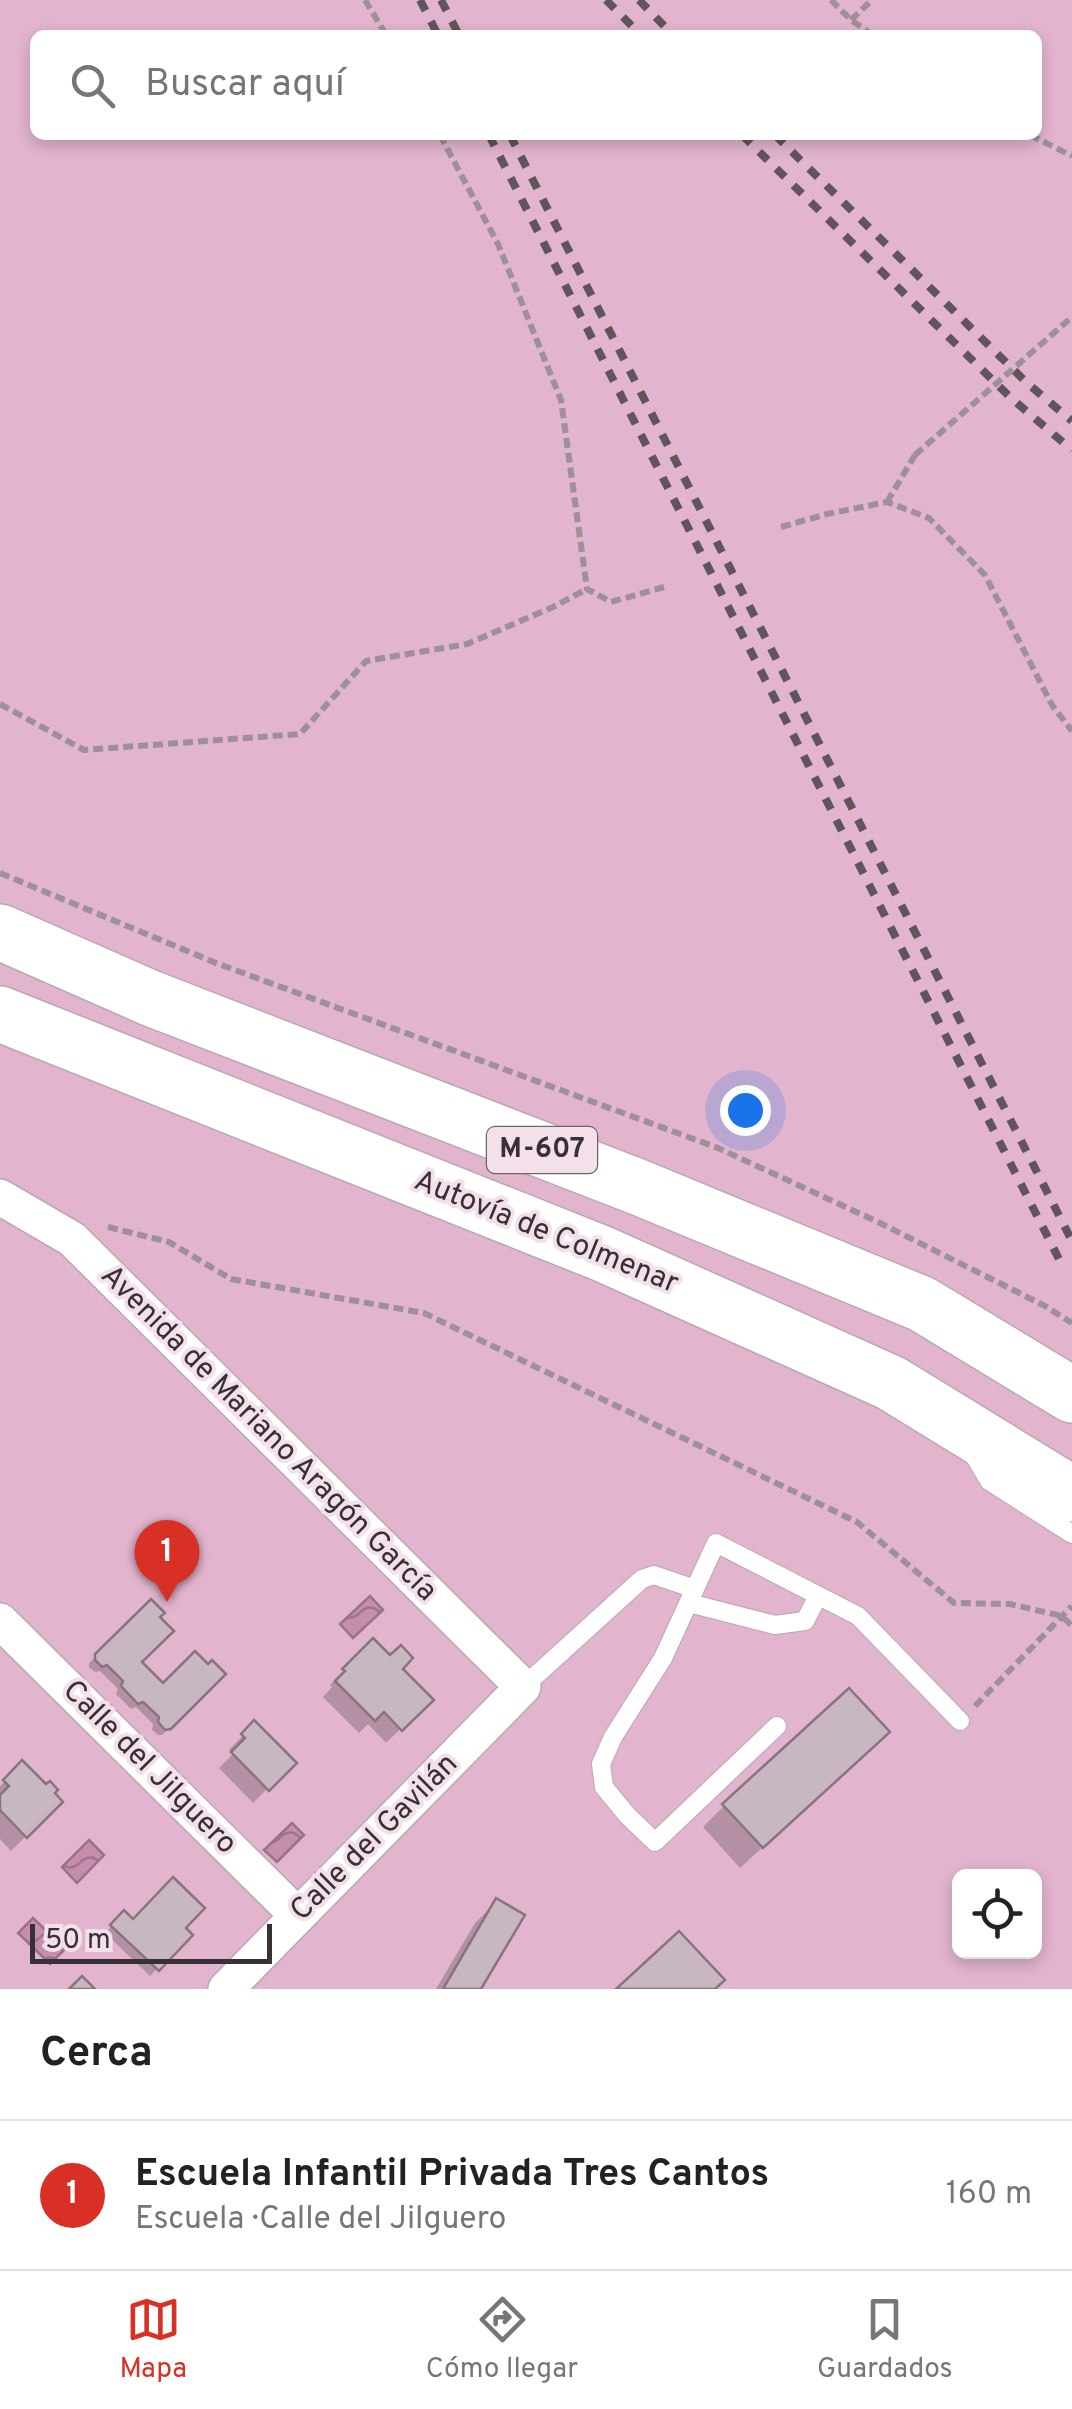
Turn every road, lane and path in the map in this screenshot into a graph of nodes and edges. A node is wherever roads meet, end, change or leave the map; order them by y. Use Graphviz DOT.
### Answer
graph roads {
  1 [pos="365,0"];
  2 [pos="830,0"];
  3 [pos="872,0"];
  4 [pos="851,20"];
  5 [pos="383,30"];
  6 [pos="865,30"];
  7 [pos="443,140"];
  8 [pos="1040,140"];
  9 [pos="1072,156"];
  10 [pos="1072,318"];
  11 [pos="887,502"];
  12 [pos="780,527"];
  13 [pos="664,587"];
  14 [pos="587,589"];
  15 [pos="0,704"];
  16 [pos="1072,732"];
  17 [pos="0,873"];
  18 [pos="0,932"];
  19 [pos="0,1014"];
  20 [pos="0,1198"];
  21 [pos="98,1224"];
  22 [pos="1072,1323"];
  23 [pos="1072,1394"];
  24 [pos="954,1422"];
  25 [pos="1072,1494"];
  26 [pos="1072,1534"];
  27 [pos="692,1596"];
  28 [pos="818,1596"];
  29 [pos="1072,1606"];
  30 [pos="1062,1616"];
  31 [pos="0,1621"];
  32 [pos="1072,1626"];
  33 [pos="523,1687"];
  34 [pos="960,1721"];
  35 [pos="777,1726"];
  36 [pos="298,1916"];
  37 [pos="226,1989"];
  1 -- 5 [label="path"];
  2 -- 4 [label="path"];
  3 -- 4 [label="path"];
  4 -- 6 [label="path"];
  7 -- 14 [label="path"];
  8 -- 9 [label="path"];
  10 -- 11 [label="path, bridge"];
  11 -- 12 [label="path"];
  11 -- 16 [label="path"];
  13 -- 14 [label="path"];
  14 -- 15 [label="path"];
  17 -- 22 [label="path"];
  18 -- 23 [label="highway, M-607"];
  19 -- 24 [label="highway, Autovía de Colmenar / M-607"];
  20 -- 33 [label="street, Avenida de Mariano Aragón García"];
  21 -- 30 [label="path"];
  24 -- 25 [label="highway, Autovía de Colmenar / M-607"];
  24 -- 26 [label="lane"];
  27 -- 28 [label="lane"];
  27 -- 28 [label="lane"];
  27 -- 33 [label="lane"];
  27 -- 35 [label="lane"];
  28 -- 34 [label="lane"];
  29 -- 30 [label="path"];
  30 -- 32 [label="path"];
  30 -- 34 [label="path"];
  31 -- 36 [label="street, Calle del Jilguero"];
  33 -- 36 [label="street, Calle del Gavilán"];
  36 -- 37 [label="street, Calle del Gavilán"];
}
